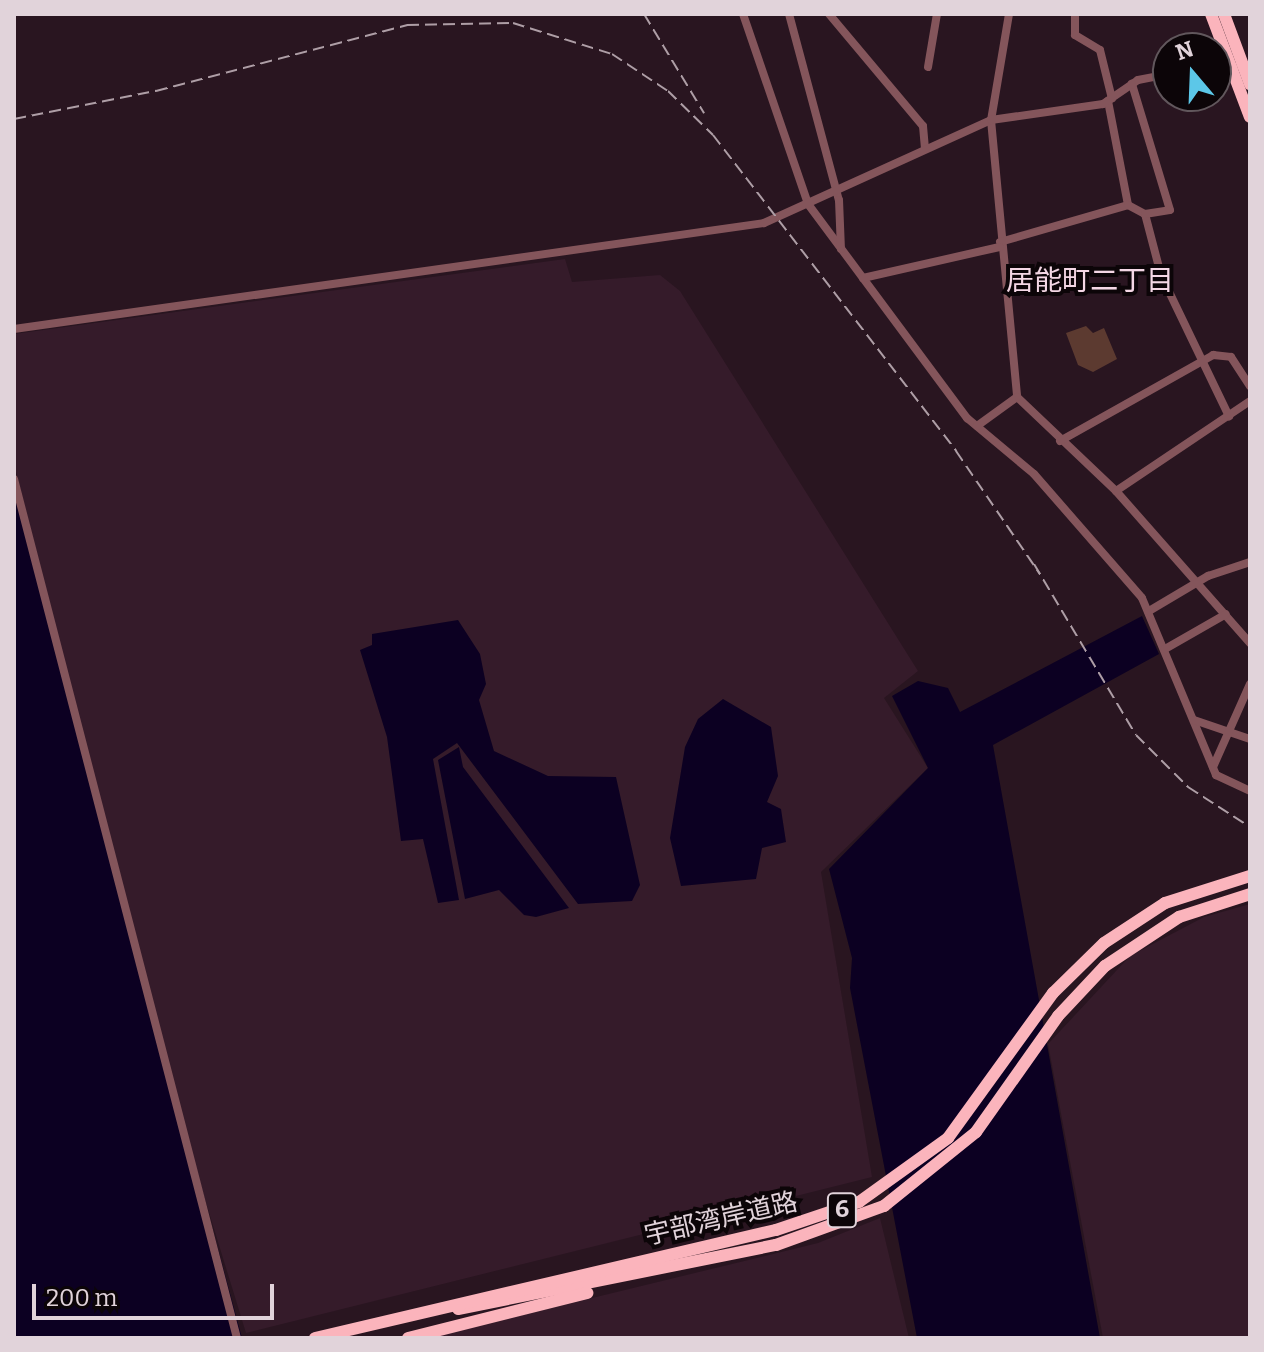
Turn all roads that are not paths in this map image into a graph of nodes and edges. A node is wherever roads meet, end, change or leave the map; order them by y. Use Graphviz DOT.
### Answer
graph roads {
  1 [pos="743,14"];
  2 [pos="789,14"];
  3 [pos="829,14"];
  4 [pos="937,14"];
  5 [pos="1009,14"];
  6 [pos="1075,14"];
  7 [pos="1211,14"];
  8 [pos="1224,14"];
  9 [pos="1242,66"];
  10 [pos="928,67"];
  11 [pos="1152,78"];
  12 [pos="1132,84"];
  13 [pos="1250,84"];
  14 [pos="1110,100"];
  15 [pos="1250,117"];
  16 [pos="991,120"];
  17 [pos="925,149"];
  18 [pos="836,191"];
  19 [pos="808,204"];
  20 [pos="1128,205"];
  21 [pos="1145,214"];
  22 [pos="1000,245"];
  23 [pos="841,249"];
  24 [pos="863,278"];
  25 [pos="14,329"];
  26 [pos="1200,361"];
  27 [pos="1250,386"];
  28 [pos="1017,397"];
  29 [pos="1250,401"];
  30 [pos="1229,416"];
  31 [pos="977,426"];
  32 [pos="1060,441"];
  33 [pos="14,479"];
  34 [pos="1116,491"];
  35 [pos="1250,562"];
  36 [pos="1203,583"];
  37 [pos="1149,611"];
  38 [pos="1226,614"];
  39 [pos="1250,643"];
  40 [pos="1165,649"];
  41 [pos="1250,684"];
  42 [pos="1194,720"];
  43 [pos="1229,730"];
  44 [pos="1250,739"];
  45 [pos="1212,767"];
  46 [pos="1250,791"];
  47 [pos="1250,876"];
  48 [pos="1250,894"];
  49 [pos="735,1240"];
  50 [pos="737,1254"];
  51 [pos="237,1338"];
  52 [pos="305,1338"];
  53 [pos="315,1338"];
  54 [pos="328,1338"];
  55 [pos="408,1338"];
  1 -- 19 [label="street"];
  2 -- 18 [label="street"];
  3 -- 17 [label="street"];
  4 -- 10 [label="street"];
  5 -- 16 [label="street"];
  6 -- 14 [label="street"];
  7 -- 9 [label="highway"];
  8 -- 9 [label="highway"];
  9 -- 13 [label="highway"];
  9 -- 15 [label="highway"];
  11 -- 12 [label="street"];
  12 -- 14 [label="street"];
  12 -- 21 [label="street"];
  14 -- 16 [label="street"];
  14 -- 20 [label="street"];
  16 -- 17 [label="street"];
  16 -- 22 [label="street"];
  17 -- 18 [label="street"];
  18 -- 19 [label="street"];
  18 -- 23 [label="street"];
  19 -- 23 [label="street"];
  19 -- 25 [label="street"];
  20 -- 21 [label="street"];
  20 -- 22 [label="street"];
  21 -- 26 [label="street"];
  22 -- 24 [label="street"];
  22 -- 28 [label="street"];
  23 -- 24 [label="street"];
  24 -- 31 [label="street"];
  26 -- 27 [label="street"];
  26 -- 30 [label="street"];
  26 -- 32 [label="street"];
  28 -- 31 [label="street"];
  28 -- 32 [label="street"];
  29 -- 30 [label="street"];
  30 -- 34 [label="street"];
  31 -- 37 [label="street"];
  32 -- 34 [label="street"];
  33 -- 51 [label="street"];
  34 -- 36 [label="street"];
  35 -- 36 [label="street"];
  36 -- 37 [label="street"];
  36 -- 38 [label="street"];
  37 -- 40 [label="street"];
  38 -- 39 [label="street"];
  38 -- 40 [label="street"];
  40 -- 42 [label="street"];
  41 -- 43 [label="street"];
  42 -- 43 [label="street"];
  42 -- 45 [label="street"];
  43 -- 44 [label="street"];
  43 -- 45 [label="street"];
  45 -- 46 [label="street"];
  47 -- 49 [label="highway, 宇部湾岸道路 / 6"];
  48 -- 50 [label="highway, 宇部湾岸道路 / 6"];
  49 -- 52 [label="highway"];
  49 -- 53 [label="highway, 宇部湾岸道路 / 6"];
  50 -- 54 [label="highway, 宇部湾岸道路 / 6"];
  50 -- 55 [label="highway"];
}
